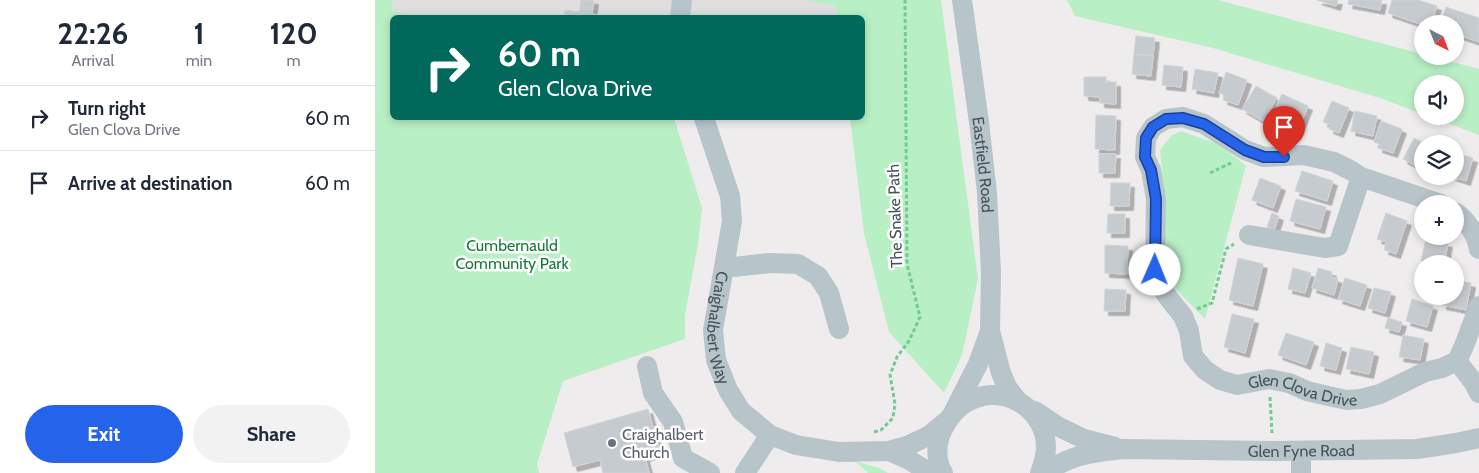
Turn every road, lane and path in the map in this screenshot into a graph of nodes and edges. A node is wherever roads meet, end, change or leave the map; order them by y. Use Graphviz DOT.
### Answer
graph roads {
  1 [pos="682,0"];
  2 [pos="905,0"];
  3 [pos="962,0"];
  4 [pos="680,15"];
  5 [pos="705,120"];
  6 [pos="1361,176"];
  7 [pos="1415,195"];
  8 [pos="1464,221"];
  9 [pos="1249,235"];
  10 [pos="1479,249"];
  11 [pos="724,268"];
  12 [pos="1479,306"];
  13 [pos="1183,316"];
  14 [pos="839,329"];
  15 [pos="990,331"];
  16 [pos="1457,361"];
  17 [pos="647,366"];
  18 [pos="1269,379"];
  19 [pos="1479,393"];
  20 [pos="1022,403"];
  21 [pos="950,417"];
  22 [pos="865,434"];
  23 [pos="770,435"];
  24 [pos="1479,438"];
  25 [pos="1124,450"];
  26 [pos="889,451"];
  27 [pos="1273,451"];
  28 [pos="1301,451"];
  29 [pos="709,473"];
  30 [pos="745,473"];
  31 [pos="931,473"];
  32 [pos="943,473"];
  33 [pos="1040,473"];
  34 [pos="1043,473"];
  35 [pos="1301,473"];
  1 -- 4 [label="street"];
  2 -- 22 [label="path, The Snake Path"];
  3 -- 15 [label="street, Eastfield Road"];
  5 -- 11 [label="street, Craighalbert Way"];
  6 -- 7 [label="street, Glen Clova Drive"];
  6 -- 9 [label="street"];
  6 -- 13 [label="street, Glen Clova Drive"];
  8 -- 10 [label="street"];
  9 -- 13 [label="path"];
  11 -- 14 [label="street"];
  11 -- 23 [label="street, Craighalbert Way"];
  12 -- 16 [label="street"];
  13 -- 18 [label="street, Glen Clova Drive"];
  15 -- 20 [label="street, Eastfield Road"];
  15 -- 21 [label="street, Eastfield Road"];
  16 -- 18 [label="street, Glen Clova Drive"];
  16 -- 19 [label="street"];
  17 -- 29 [label="street"];
  18 -- 27 [label="path"];
  20 -- 21 [label="street, Craighalbert Way"];
  20 -- 25 [label="street, Glen Fyne Road"];
  20 -- 33 [label="street, Eastfield Road"];
  21 -- 26 [label="street, Craighalbert Way"];
  21 -- 32 [label="street, Eastfield Road"];
  23 -- 26 [label="street, Craighalbert Way"];
  23 -- 30 [label="street"];
  24 -- 28 [label="street, Glen Fyne Road"];
  25 -- 27 [label="street, Glen Fyne Road"];
  25 -- 34 [label="street, Glen Fyne Road"];
  26 -- 31 [label="street, Craighalbert Way"];
  27 -- 28 [label="street, Glen Fyne Road"];
  28 -- 35 [label="street"];
}
